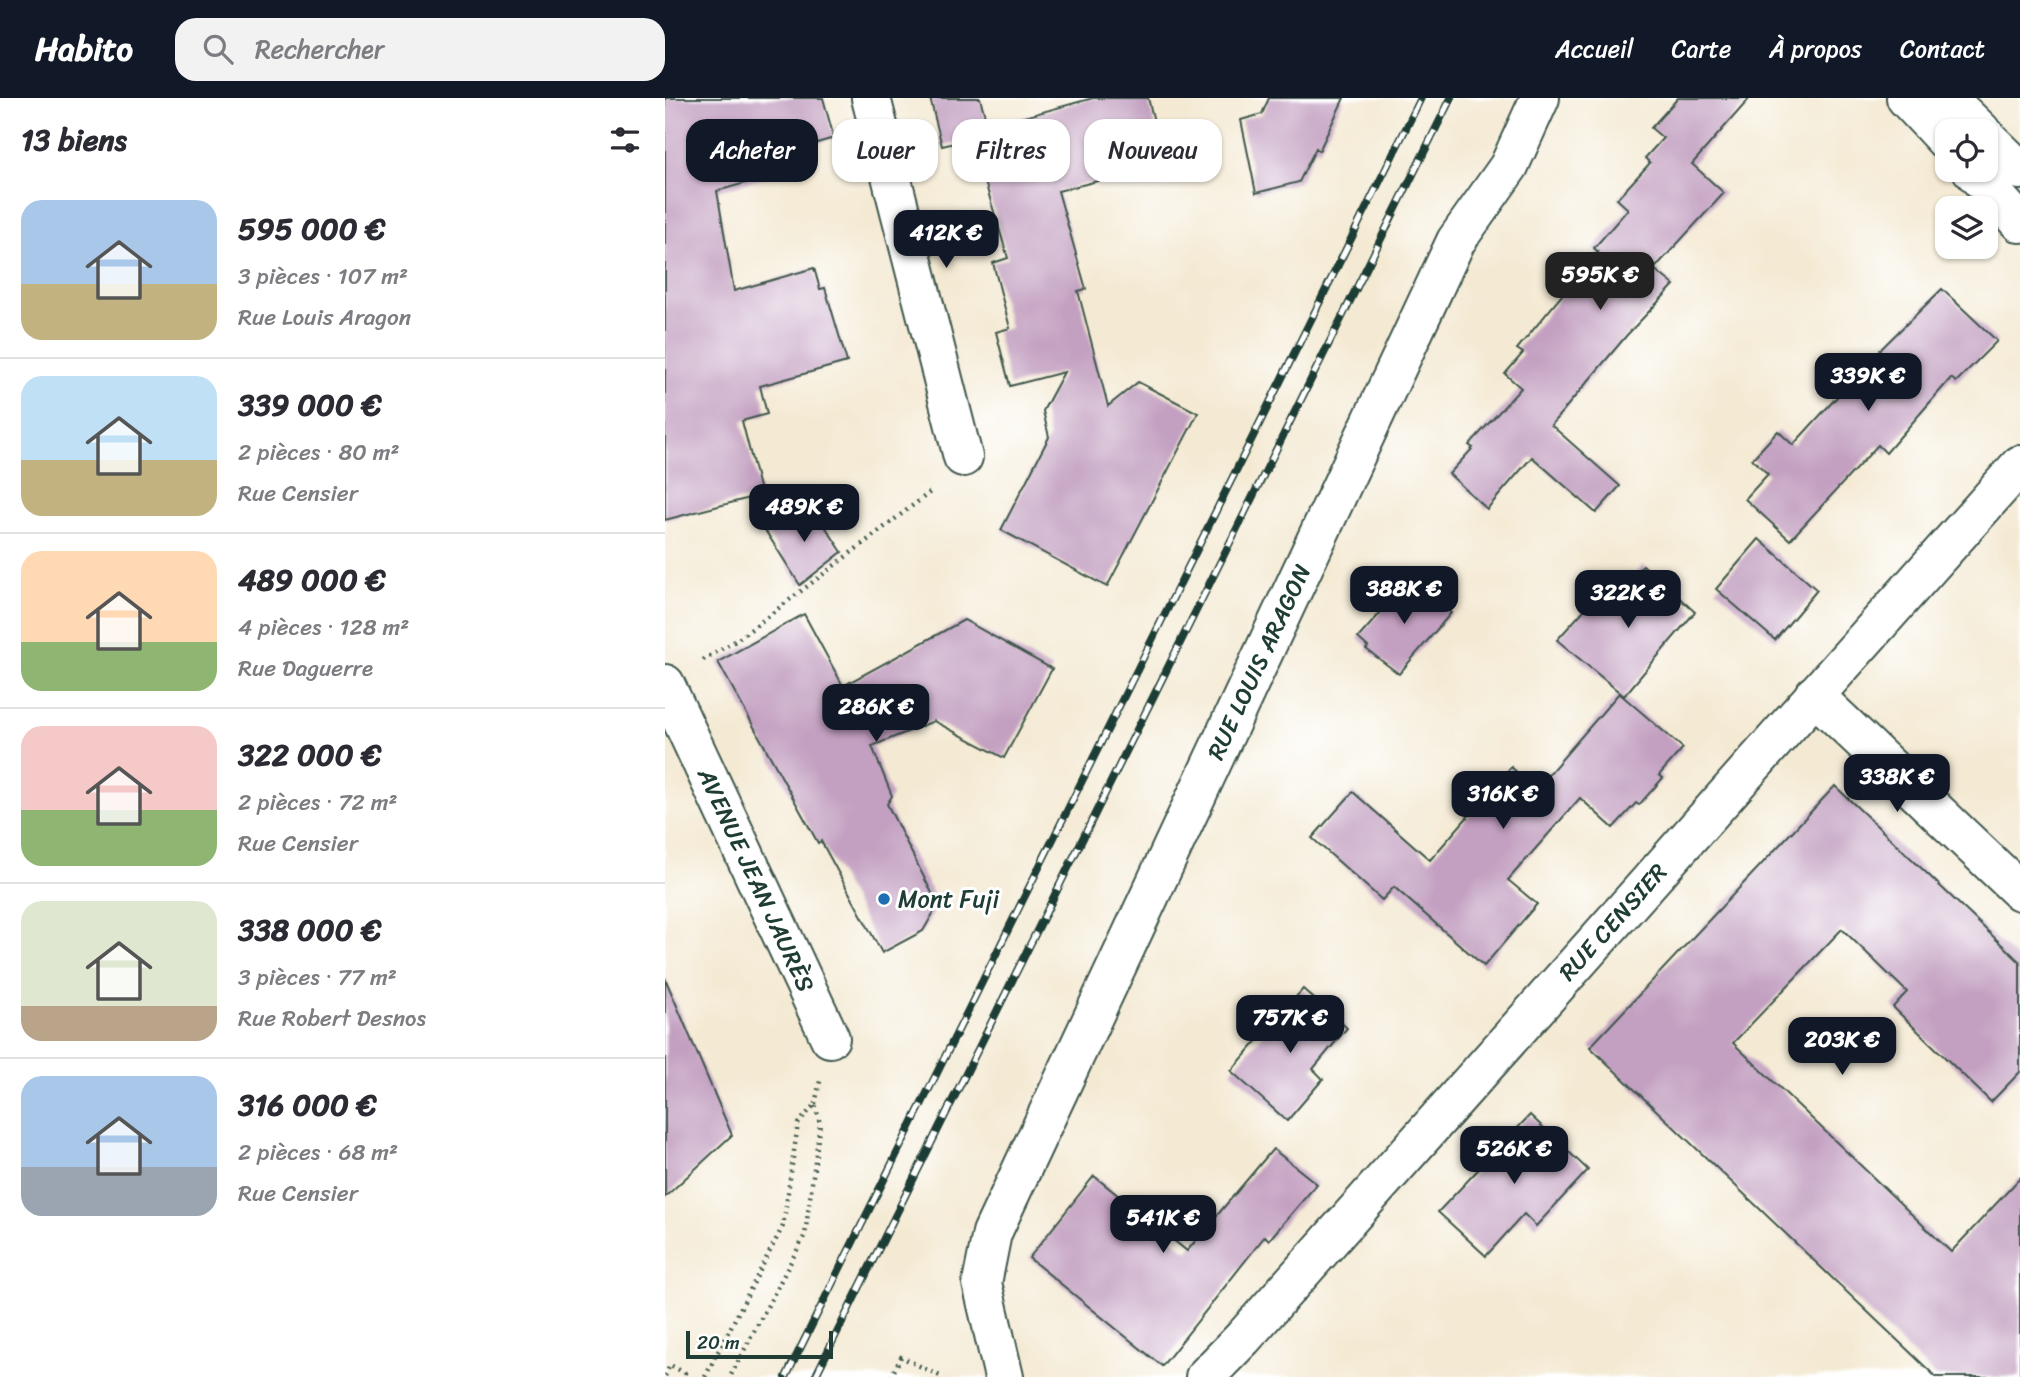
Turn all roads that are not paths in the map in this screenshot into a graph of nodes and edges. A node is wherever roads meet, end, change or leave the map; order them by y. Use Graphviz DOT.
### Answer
graph roads {
  1 [pos="871,98"];
  2 [pos="1540,98"];
  3 [pos="1906,98"];
  4 [pos="1947,98"];
  5 [pos="1969,119"];
  6 [pos="1935,129"];
  7 [pos="1998,149"];
  8 [pos="2020,170"];
  9 [pos="1983,182"];
  10 [pos="2020,223"];
  11 [pos="963,457"];
  12 [pos="2020,465"];
  13 [pos="665,684"];
  14 [pos="1814,695"];
  15 [pos="2020,891"];
  16 [pos="830,1038"];
  17 [pos="1004,1377"];
  18 [pos="1205,1377"];
  1 -- 11 [label="street"];
  2 -- 17 [label="street, RUE LOUIS ARAGON"];
  3 -- 6 [label="street"];
  4 -- 5 [label="street"];
  7 -- 8 [label="street"];
  9 -- 10 [label="street"];
  12 -- 14 [label="street, RUE CENSIER"];
  13 -- 16 [label="street, AVENUE JEAN JAURÈS"];
  14 -- 15 [label="street"];
  14 -- 18 [label="street, RUE CENSIER"];
}
